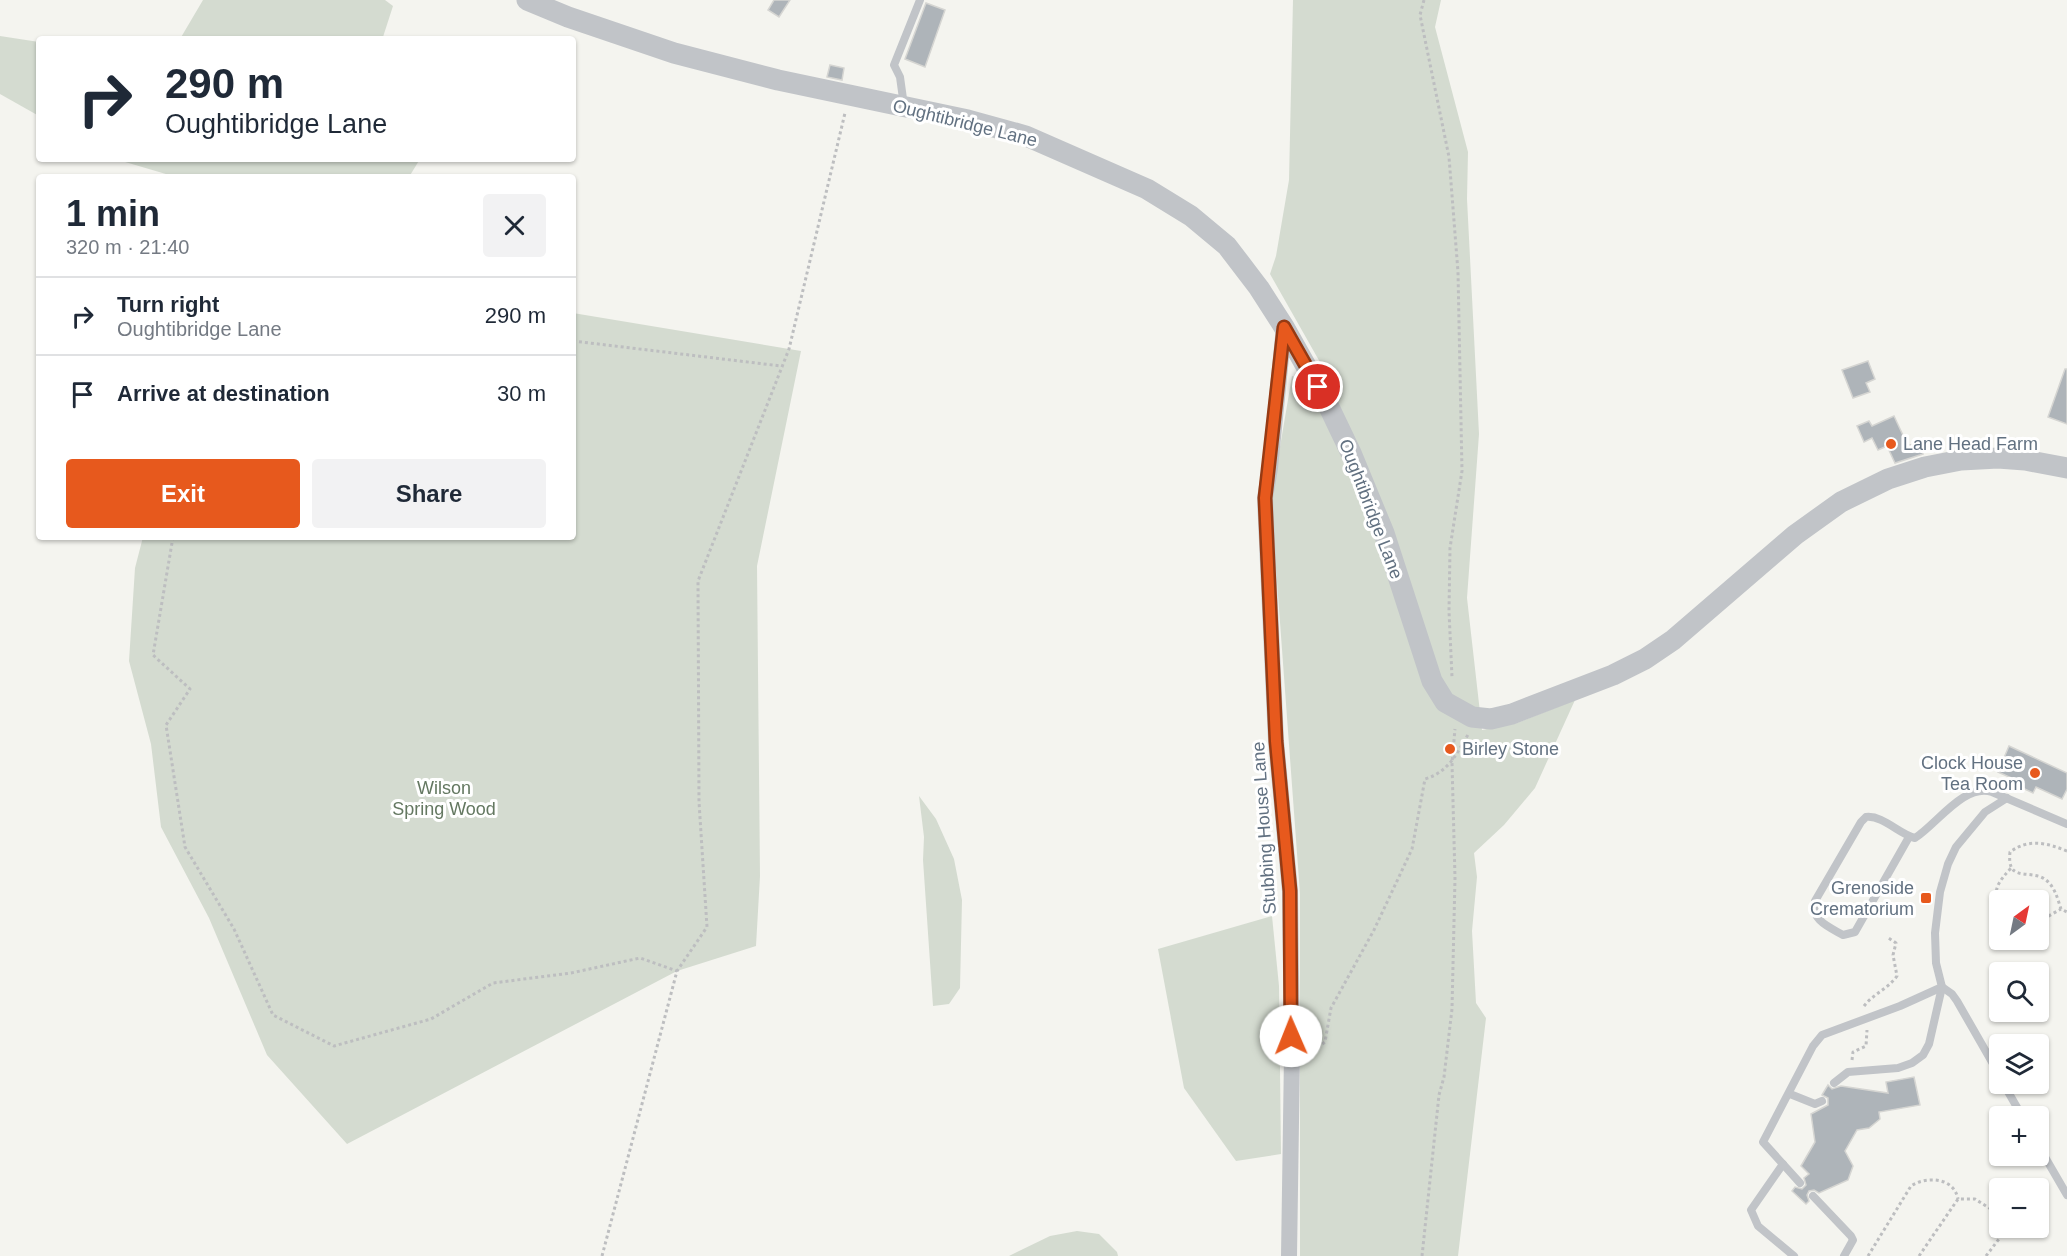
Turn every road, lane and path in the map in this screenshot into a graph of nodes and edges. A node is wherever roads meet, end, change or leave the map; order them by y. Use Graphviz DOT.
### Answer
graph roads {
  1 [pos="527,0"];
  2 [pos="920,0"];
  3 [pos="1424,0"];
  4 [pos="850,95"];
  5 [pos="904,106"];
  6 [pos="1284,327"];
  7 [pos="576,341"];
  8 [pos="782,366"];
  9 [pos="2067,468"];
  10 [pos="172,540"];
  11 [pos="1458,709"];
  12 [pos="1452,763"];
  13 [pos="2007,798"];
  14 [pos="2067,824"];
  15 [pos="1909,837"];
  16 [pos="2067,851"];
  17 [pos="2012,867"];
  18 [pos="1996,890"];
  19 [pos="2061,909"];
  20 [pos="2067,912"];
  21 [pos="2049,916"];
  22 [pos="677,971"];
  23 [pos="1942,987"];
  24 [pos="1292,1055"];
  25 [pos="1989,1057"];
  26 [pos="1834,1083"];
  27 [pos="1790,1094"];
  28 [pos="1822,1101"];
  29 [pos="1783,1164"];
  30 [pos="2049,1164"];
  31 [pos="1800,1183"];
  32 [pos="2067,1195"];
  33 [pos="1813,1196"];
  34 [pos="1958,1199"];
  35 [pos="1989,1208"];
  36 [pos="2000,1238"];
  37 [pos="602,1256"];
  38 [pos="1289,1256"];
  39 [pos="1422,1256"];
  40 [pos="1794,1256"];
  41 [pos="1844,1256"];
  42 [pos="1868,1256"];
  43 [pos="1919,1256"];
  44 [pos="1986,1256"];
  1 -- 4 [label="street, Oughtibridge Lane"];
  2 -- 5 [label="lane"];
  3 -- 11 [label="path"];
  4 -- 5 [label="street, Oughtibridge Lane"];
  4 -- 8 [label="path"];
  5 -- 6 [label="street, Oughtibridge Lane"];
  6 -- 11 [label="street, Oughtibridge Lane"];
  6 -- 24 [label="street, Stubbing House Lane"];
  7 -- 8 [label="path"];
  8 -- 22 [label="path"];
  9 -- 11 [label="street"];
  10 -- 22 [label="path"];
  11 -- 12 [label="path"];
  11 -- 12 [label="path"];
  12 -- 24 [label="path"];
  12 -- 39 [label="path"];
  13 -- 14 [label="lane"];
  13 -- 15 [label="lane"];
  13 -- 23 [label="lane"];
  15 -- 15 [label="lane"];
  16 -- 17 [label="path"];
  17 -- 18 [label="path"];
  17 -- 19 [label="path"];
  19 -- 20 [label="path"];
  19 -- 21 [label="path"];
  22 -- 37 [label="path"];
  23 -- 25 [label="lane"];
  23 -- 26 [label="lane"];
  23 -- 27 [label="lane"];
  24 -- 38 [label="street, Stubbing House Lane"];
  27 -- 28 [label="lane"];
  27 -- 29 [label="lane"];
  29 -- 31 [label="lane"];
  29 -- 40 [label="lane"];
  30 -- 32 [label="lane"];
  33 -- 41 [label="lane"];
  34 -- 35 [label="path"];
  34 -- 42 [label="path"];
  34 -- 43 [label="path"];
  36 -- 44 [label="path"];
}
